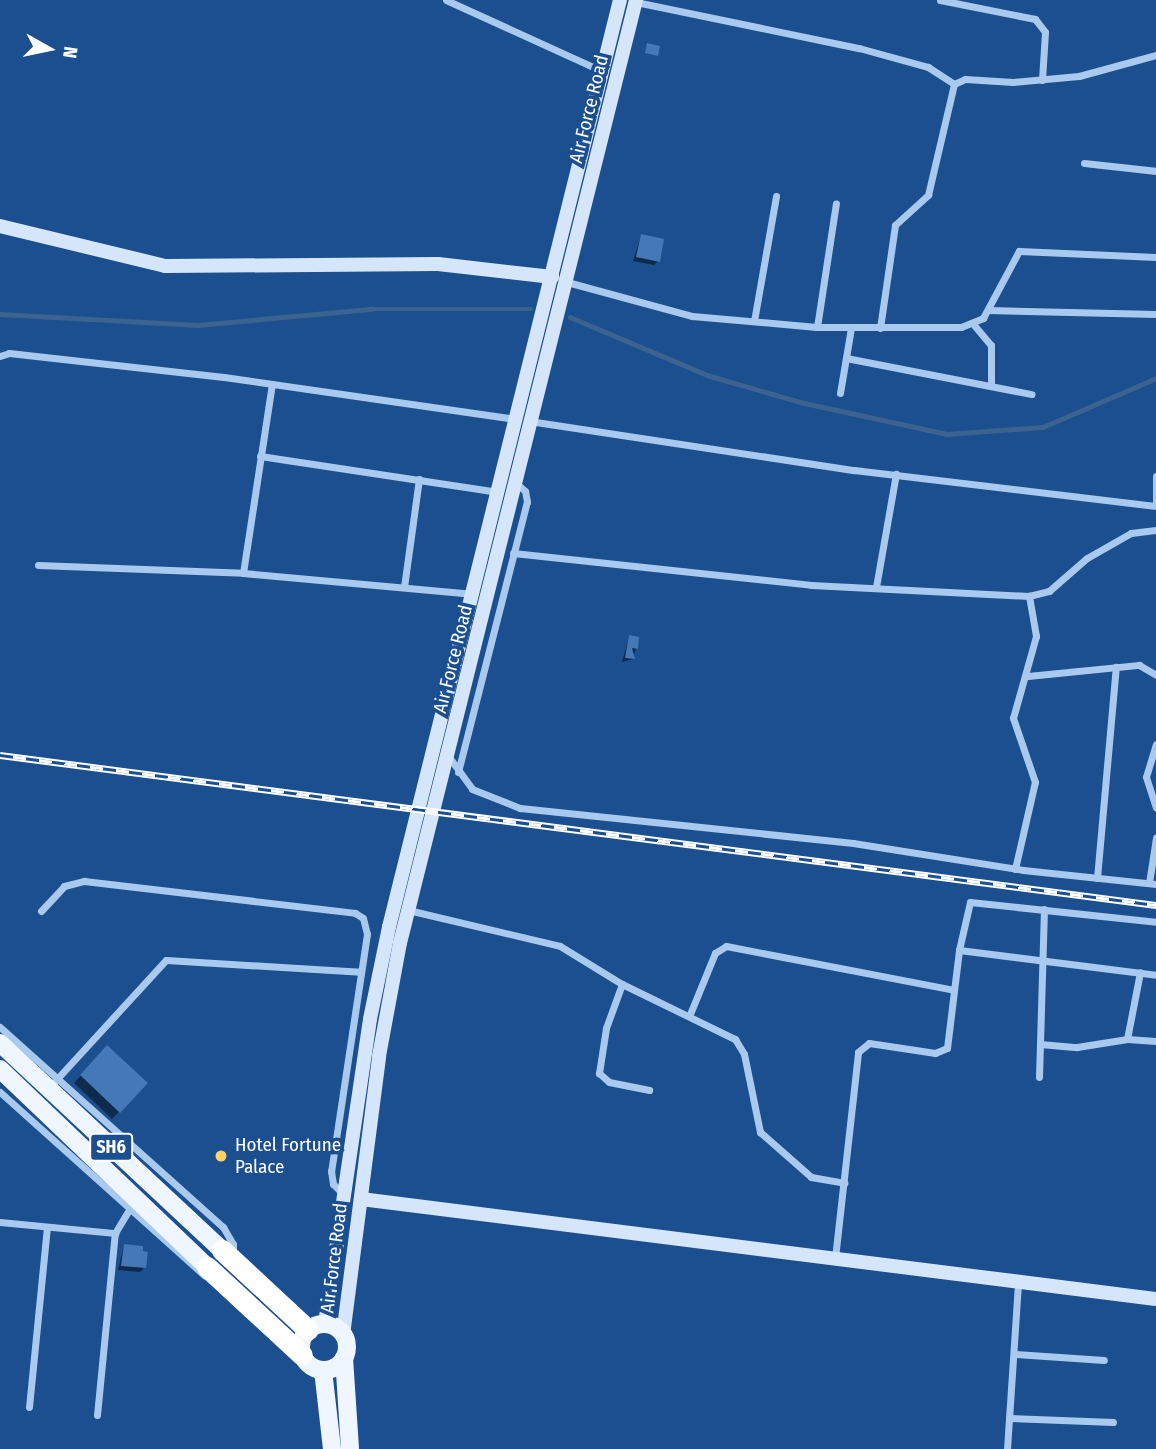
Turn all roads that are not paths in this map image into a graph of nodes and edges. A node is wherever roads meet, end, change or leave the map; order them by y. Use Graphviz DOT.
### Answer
graph roads {
  1 [pos="446,0"];
  2 [pos="620,0"];
  3 [pos="940,0"];
  4 [pos="636,1"];
  5 [pos="1156,55"];
  6 [pos="602,71"];
  7 [pos="1042,79"];
  8 [pos="954,84"];
  9 [pos="1084,163"];
  10 [pos="1156,171"];
  11 [pos="776,197"];
  12 [pos="836,203"];
  13 [pos="0,226"];
  14 [pos="1156,257"];
  15 [pos="552,276"];
  16 [pos="566,282"];
  17 [pos="988,310"];
  18 [pos="1156,314"];
  19 [pos="754,321"];
  20 [pos="974,325"];
  21 [pos="817,327"];
  22 [pos="851,328"];
  23 [pos="880,328"];
  24 [pos="1,353"];
  25 [pos="846,358"];
  26 [pos="272,384"];
  27 [pos="991,385"];
  28 [pos="840,393"];
  29 [pos="1032,394"];
  30 [pos="524,420"];
  31 [pos="260,456"];
  32 [pos="896,474"];
  33 [pos="1156,476"];
  34 [pos="419,479"];
  35 [pos="513,488"];
  36 [pos="496,492"];
  37 [pos="1156,505"];
  38 [pos="1156,530"];
  39 [pos="513,553"];
  40 [pos="38,565"];
  41 [pos="243,573"];
  42 [pos="404,587"];
  43 [pos="876,587"];
  44 [pos="469,593"];
  45 [pos="489,595"];
  46 [pos="1029,596"];
  47 [pos="1116,667"];
  48 [pos="1156,675"];
  49 [pos="1028,676"];
  50 [pos="1156,744"];
  51 [pos="449,756"];
  52 [pos="458,772"];
  53 [pos="1156,807"];
  54 [pos="1156,838"];
  55 [pos="1015,869"];
  56 [pos="1097,878"];
  57 [pos="1152,883"];
  58 [pos="1044,909"];
  59 [pos="408,910"];
  60 [pos="41,911"];
  61 [pos="1156,922"];
  62 [pos="959,950"];
  63 [pos="1042,960"];
  64 [pos="360,972"];
  65 [pos="1140,972"];
  66 [pos="1156,975"];
  67 [pos="622,984"];
  68 [pos="954,990"];
  69 [pos="690,1014"];
  70 [pos="0,1027"];
  71 [pos="1127,1039"];
  72 [pos="1156,1041"];
  73 [pos="0,1043"];
  74 [pos="1040,1044"];
  75 [pos="0,1069"];
  76 [pos="1039,1077"];
  77 [pos="55,1081"];
  78 [pos="649,1090"];
  79 [pos="0,1092"];
  80 [pos="844,1183"];
  81 [pos="346,1195"];
  82 [pos="361,1199"];
  83 [pos="129,1210"];
  84 [pos="0,1222"];
  85 [pos="47,1227"];
  86 [pos="115,1233"];
  87 [pos="227,1255"];
  88 [pos="835,1259"];
  89 [pos="214,1272"];
  90 [pos="1018,1282"];
  91 [pos="1156,1299"];
  92 [pos="316,1327"];
  93 [pos="343,1335"];
  94 [pos="1014,1354"];
  95 [pos="302,1355"];
  96 [pos="344,1358"];
  97 [pos="1104,1360"];
  98 [pos="323,1370"];
  99 [pos="29,1407"];
  100 [pos="97,1415"];
  101 [pos="1009,1418"];
  102 [pos="1113,1423"];
  103 [pos="332,1449"];
  104 [pos="350,1449"];
  105 [pos="1007,1449"];
  1 -- 6 [label="street"];
  2 -- 6 [label="street, Air Force Road"];
  3 -- 7 [label="street"];
  4 -- 8 [label="street"];
  4 -- 16 [label="street, Air Force Road"];
  5 -- 7 [label="street"];
  6 -- 15 [label="street, Air Force Road"];
  7 -- 8 [label="street"];
  8 -- 23 [label="street"];
  9 -- 10 [label="street"];
  11 -- 19 [label="street"];
  12 -- 21 [label="street"];
  13 -- 15 [label="street"];
  14 -- 17 [label="street"];
  15 -- 30 [label="street, Air Force Road"];
  16 -- 19 [label="street"];
  16 -- 30 [label="street, Air Force Road"];
  17 -- 18 [label="street"];
  17 -- 20 [label="street"];
  19 -- 21 [label="street"];
  20 -- 23 [label="street"];
  20 -- 27 [label="street"];
  21 -- 22 [label="street"];
  22 -- 23 [label="street"];
  22 -- 25 [label="street"];
  24 -- 26 [label="street"];
  25 -- 27 [label="street"];
  25 -- 28 [label="street"];
  26 -- 30 [label="street"];
  26 -- 31 [label="street"];
  27 -- 29 [label="street"];
  30 -- 32 [label="street"];
  30 -- 35 [label="street, Air Force Road"];
  30 -- 36 [label="street, Air Force Road"];
  31 -- 34 [label="street"];
  31 -- 41 [label="street"];
  32 -- 37 [label="street"];
  32 -- 43 [label="street"];
  33 -- 37 [label="street"];
  34 -- 36 [label="street"];
  34 -- 42 [label="street"];
  35 -- 36 [label="street"];
  35 -- 39 [label="street"];
  35 -- 45 [label="street, Air Force Road"];
  36 -- 44 [label="street, Air Force Road"];
  38 -- 46 [label="street"];
  39 -- 43 [label="street"];
  39 -- 52 [label="street"];
  40 -- 41 [label="street"];
  41 -- 42 [label="street"];
  42 -- 44 [label="street"];
  43 -- 46 [label="street"];
  44 -- 45 [label="street"];
  44 -- 81 [label="street, Air Force Road"];
  45 -- 51 [label="street, Air Force Road"];
  46 -- 49 [label="street"];
  47 -- 48 [label="street"];
  47 -- 49 [label="street"];
  47 -- 56 [label="street"];
  49 -- 55 [label="street"];
  50 -- 53 [label="street"];
  51 -- 52 [label="street"];
  51 -- 59 [label="street, Air Force Road"];
  52 -- 55 [label="street"];
  54 -- 57 [label="street"];
  55 -- 56 [label="street"];
  56 -- 57 [label="street"];
  58 -- 61 [label="street"];
  58 -- 62 [label="street"];
  58 -- 63 [label="street"];
  59 -- 67 [label="street"];
  59 -- 82 [label="street, Air Force Road"];
  60 -- 64 [label="street"];
  62 -- 63 [label="street"];
  62 -- 68 [label="street"];
  63 -- 65 [label="street"];
  63 -- 74 [label="street"];
  64 -- 77 [label="street"];
  64 -- 81 [label="street"];
  65 -- 66 [label="street"];
  65 -- 71 [label="street"];
  67 -- 69 [label="street"];
  67 -- 78 [label="street"];
  68 -- 69 [label="street"];
  68 -- 80 [label="street"];
  69 -- 80 [label="street"];
  70 -- 77 [label="street"];
  71 -- 72 [label="street"];
  71 -- 74 [label="street"];
  73 -- 87 [label="main road, SH6"];
  74 -- 76 [label="street"];
  75 -- 89 [label="main road, SH6"];
  77 -- 87 [label="street"];
  79 -- 83 [label="street"];
  80 -- 88 [label="street"];
  81 -- 82 [label="street"];
  81 -- 92 [label="street, Air Force Road"];
  82 -- 88 [label="street"];
  82 -- 93 [label="street, Air Force Road"];
  83 -- 86 [label="street"];
  83 -- 89 [label="street"];
  84 -- 85 [label="street"];
  85 -- 86 [label="street"];
  85 -- 99 [label="street"];
  86 -- 100 [label="street"];
  87 -- 92 [label="highway, SH6"];
  88 -- 90 [label="street"];
  89 -- 95 [label="highway, SH6"];
  90 -- 91 [label="street"];
  90 -- 94 [label="street"];
  92 -- 93 [label="main road, SH6"];
  92 -- 95 [label="main road"];
  93 -- 96 [label="main road"];
  94 -- 97 [label="street"];
  94 -- 101 [label="street"];
  95 -- 98 [label="main road, SH6"];
  96 -- 98 [label="main road"];
  96 -- 104 [label="main road"];
  98 -- 103 [label="main road"];
  101 -- 102 [label="street"];
  101 -- 105 [label="street"];
}
